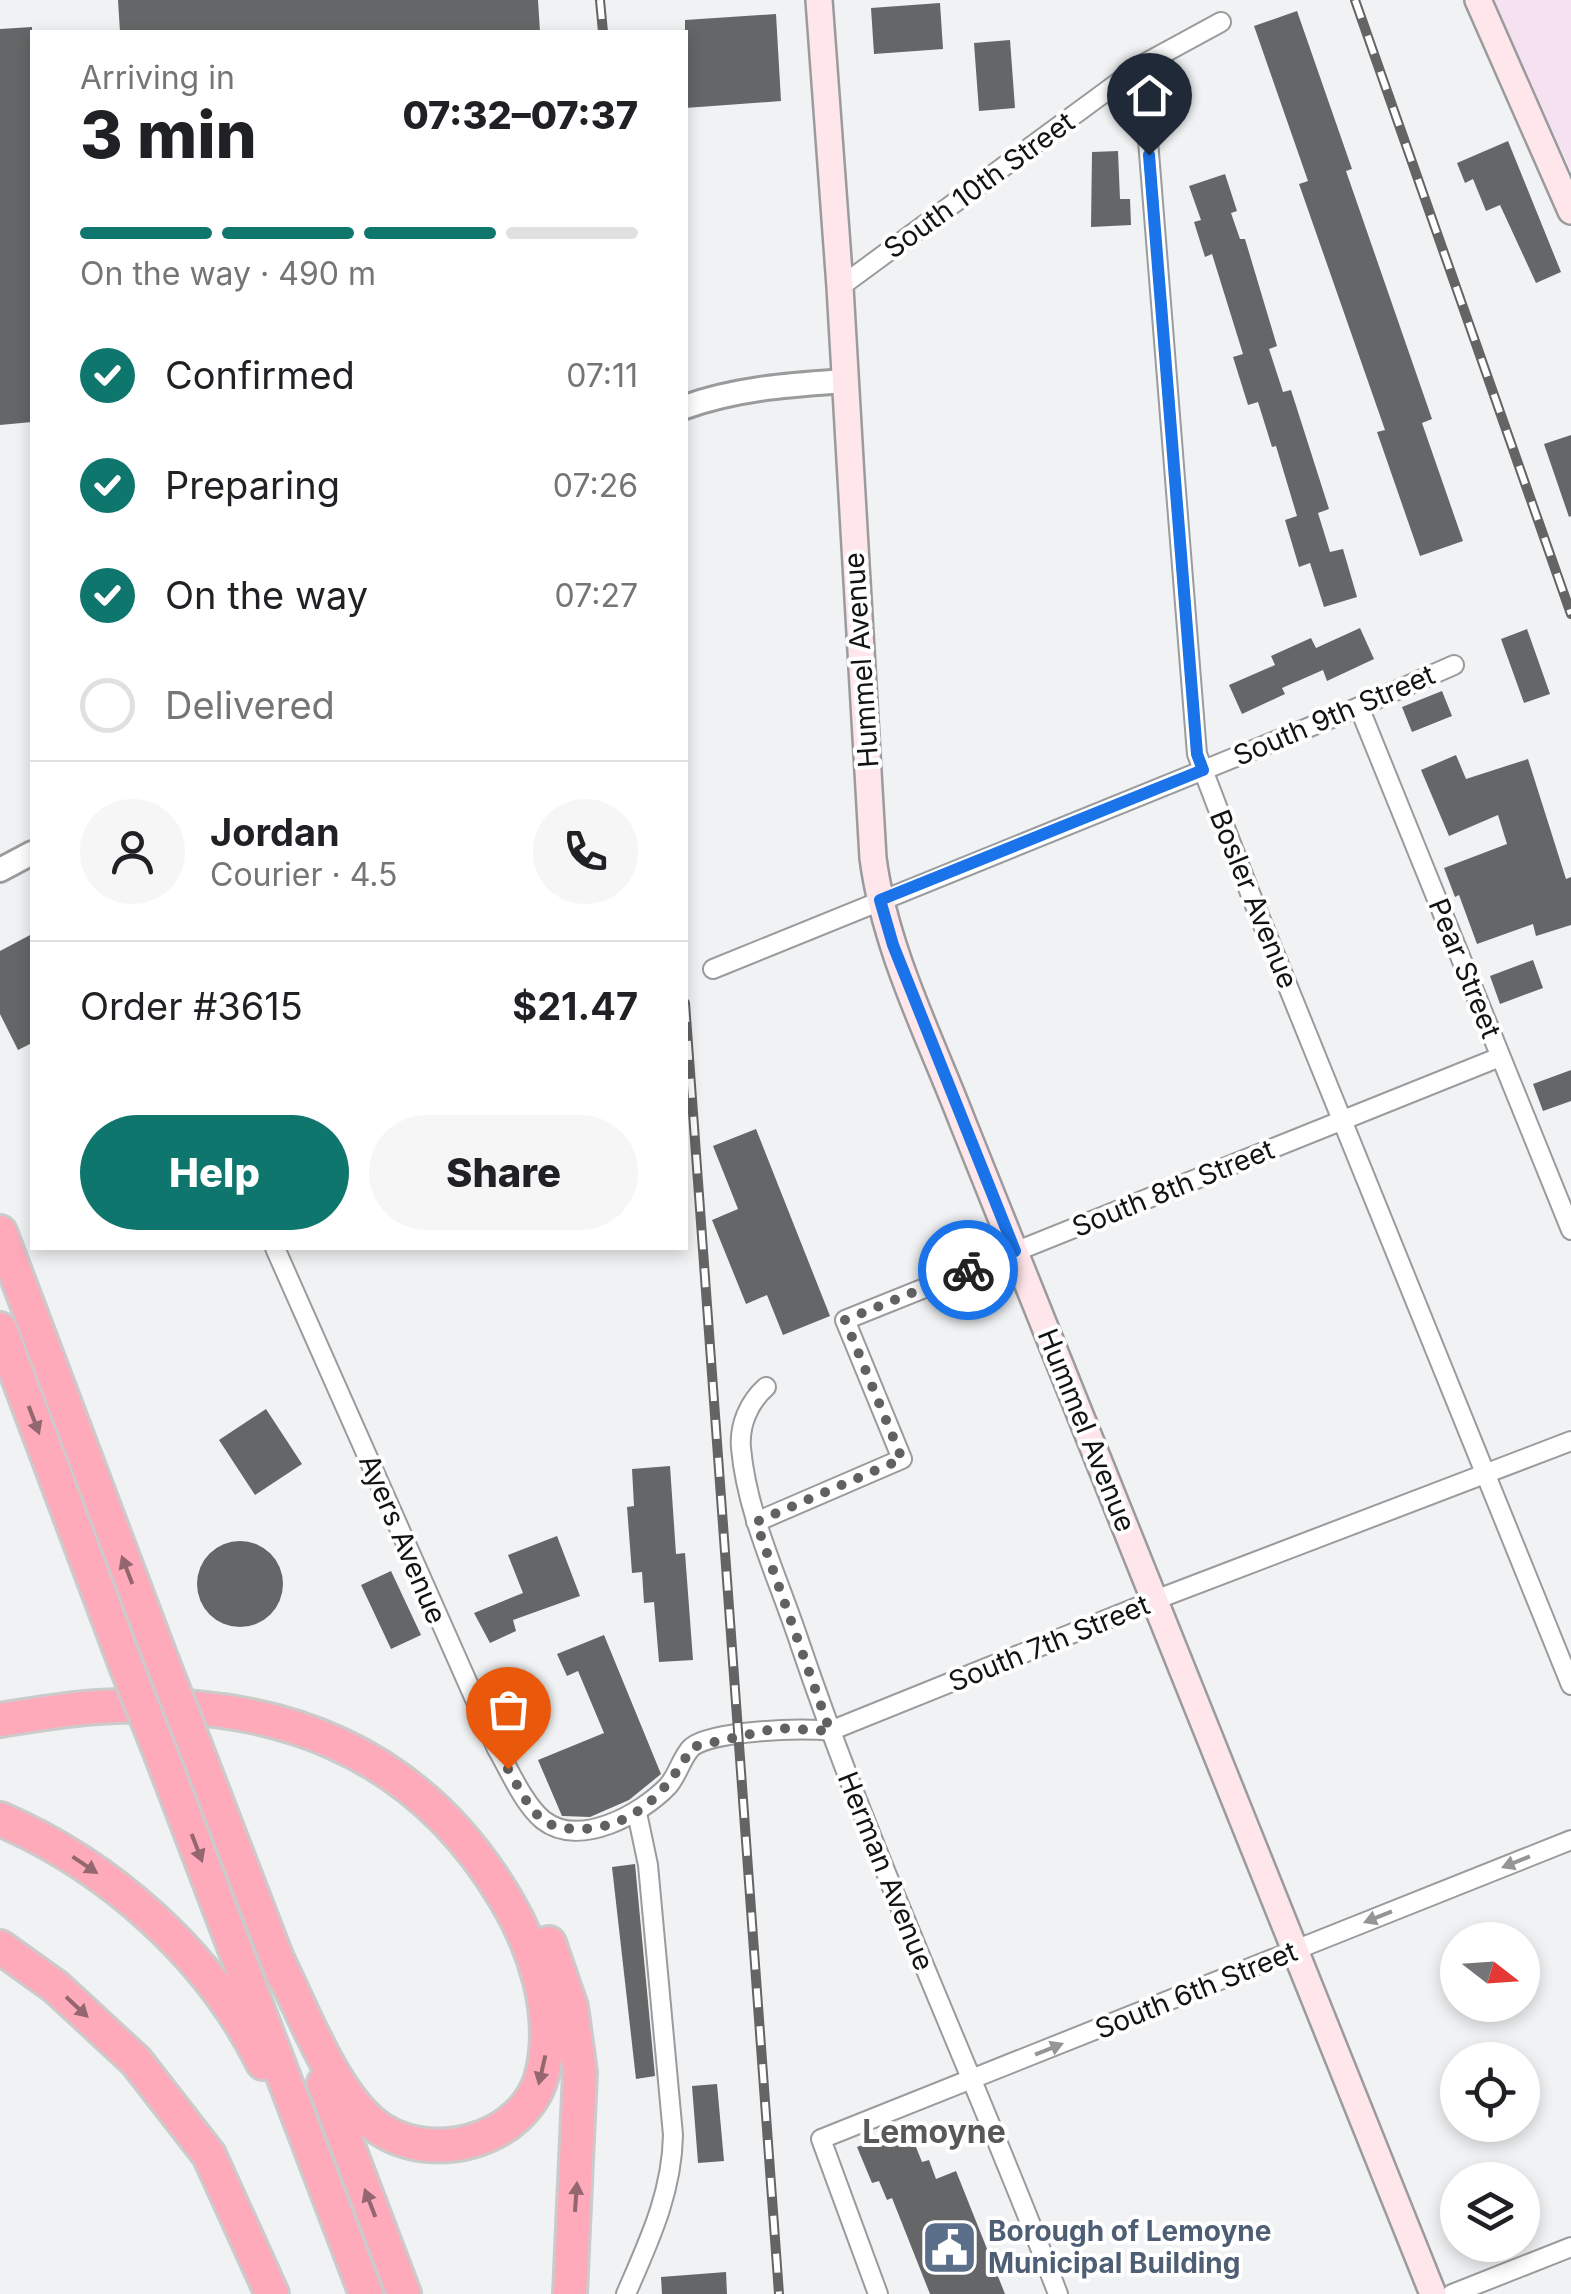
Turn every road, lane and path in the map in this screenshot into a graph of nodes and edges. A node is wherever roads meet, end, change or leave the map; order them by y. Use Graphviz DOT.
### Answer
graph roads {
  1 [pos="819,0"];
  2 [pos="1478,0"];
  3 [pos="1220,22"];
  4 [pos="1142,65"];
  5 [pos="1571,211"];
  6 [pos="840,287"];
  7 [pos="846,381"];
  8 [pos="688,406"];
  9 [pos="1454,664"];
  10 [pos="1359,707"];
  11 [pos="1203,770"];
  12 [pos="30,855"];
  13 [pos="0,870"];
  14 [pos="880,900"];
  15 [pos="713,969"];
  16 [pos="1500,1057"];
  17 [pos="1343,1119"];
  18 [pos="1571,1230"];
  19 [pos="0,1232"];
  20 [pos="276,1250"];
  21 [pos="1015,1251"];
  22 [pos="0,1328"];
  23 [pos="766,1386"];
  24 [pos="1571,1441"];
  25 [pos="1487,1473"];
  26 [pos="756,1522"];
  27 [pos="1155,1600"];
  28 [pos="1571,1686"];
  29 [pos="0,1699"];
  30 [pos="0,1720"];
  31 [pos="830,1731"];
  32 [pos="637,1813"];
  33 [pos="0,1819"];
  34 [pos="546,1822"];
  35 [pos="1571,1840"];
  36 [pos="0,1948"];
  37 [pos="1296,1950"];
  38 [pos="277,1959"];
  39 [pos="971,2080"];
  40 [pos="328,2192"];
  41 [pos="1571,2246"];
  42 [pos="272,2294"];
  43 [pos="366,2294"];
  44 [pos="404,2294"];
  45 [pos="570,2294"];
  46 [pos="626,2294"];
  47 [pos="878,2294"];
  48 [pos="1058,2294"];
  49 [pos="1433,2294"];
  50 [pos="1452,2294"];
  1 -- 6 [label="main road, Hummel Avenue"];
  2 -- 5 [label="main road"];
  3 -- 4 [label="street, South 10th Street"];
  4 -- 6 [label="street, South 10th Street"];
  4 -- 11 [label="street, Bosler Avenue"];
  6 -- 7 [label="main road, Hummel Avenue"];
  7 -- 8 [label="street"];
  7 -- 14 [label="main road, Hummel Avenue"];
  9 -- 10 [label="street, South 9th Street"];
  10 -- 11 [label="street, South 9th Street"];
  10 -- 16 [label="street, Pear Street"];
  11 -- 14 [label="street, South 9th Street"];
  11 -- 17 [label="street, Bosler Avenue"];
  12 -- 13 [label="street"];
  14 -- 15 [label="street, South 9th Street"];
  14 -- 21 [label="main road, Hummel Avenue"];
  16 -- 17 [label="street, South 8th Street"];
  16 -- 18 [label="street, Pear Street"];
  17 -- 21 [label="street, South 8th Street"];
  17 -- 25 [label="street, Bosler Avenue"];
  38 -- 19 [label="highway, one-way, bridge"];
  20 -- 34 [label="street, Ayers Avenue"];
  21 -- 26 [label="street, South 8th Street"];
  21 -- 27 [label="main road, Hummel Avenue"];
  22 -- 40 [label="highway, one-way, bridge"];
  23 -- 26 [label="street, Herman Avenue"];
  24 -- 25 [label="street, South 7th Street"];
  25 -- 27 [label="street, South 7th Street"];
  25 -- 28 [label="street, Bosler Avenue"];
  26 -- 31 [label="street, Herman Avenue"];
  27 -- 31 [label="street, South 7th Street"];
  27 -- 37 [label="main road, Hummel Avenue"];
  45 -- 29 [label="highway, one-way"];
  30 -- 38 [label="highway, one-way"];
  31 -- 32 [label="street, South 7th Street"];
  31 -- 39 [label="street, Herman Avenue"];
  32 -- 34 [label="street, South 7th Street"];
  32 -- 46 [label="street"];
  33 -- 40 [label="highway, one-way"];
  35 -- 37 [label="street, South 6th Street, one-way"];
  36 -- 42 [label="highway, one-way"];
  39 -- 37 [label="street, South 6th Street, one-way"];
  37 -- 49 [label="main road, Hummel Avenue"];
  44 -- 38 [label="highway, one-way"];
  39 -- 47 [label="street, South 6th Street"];
  39 -- 48 [label="street, Herman Avenue"];
  40 -- 43 [label="highway"];
  41 -- 50 [label="street"];
}
